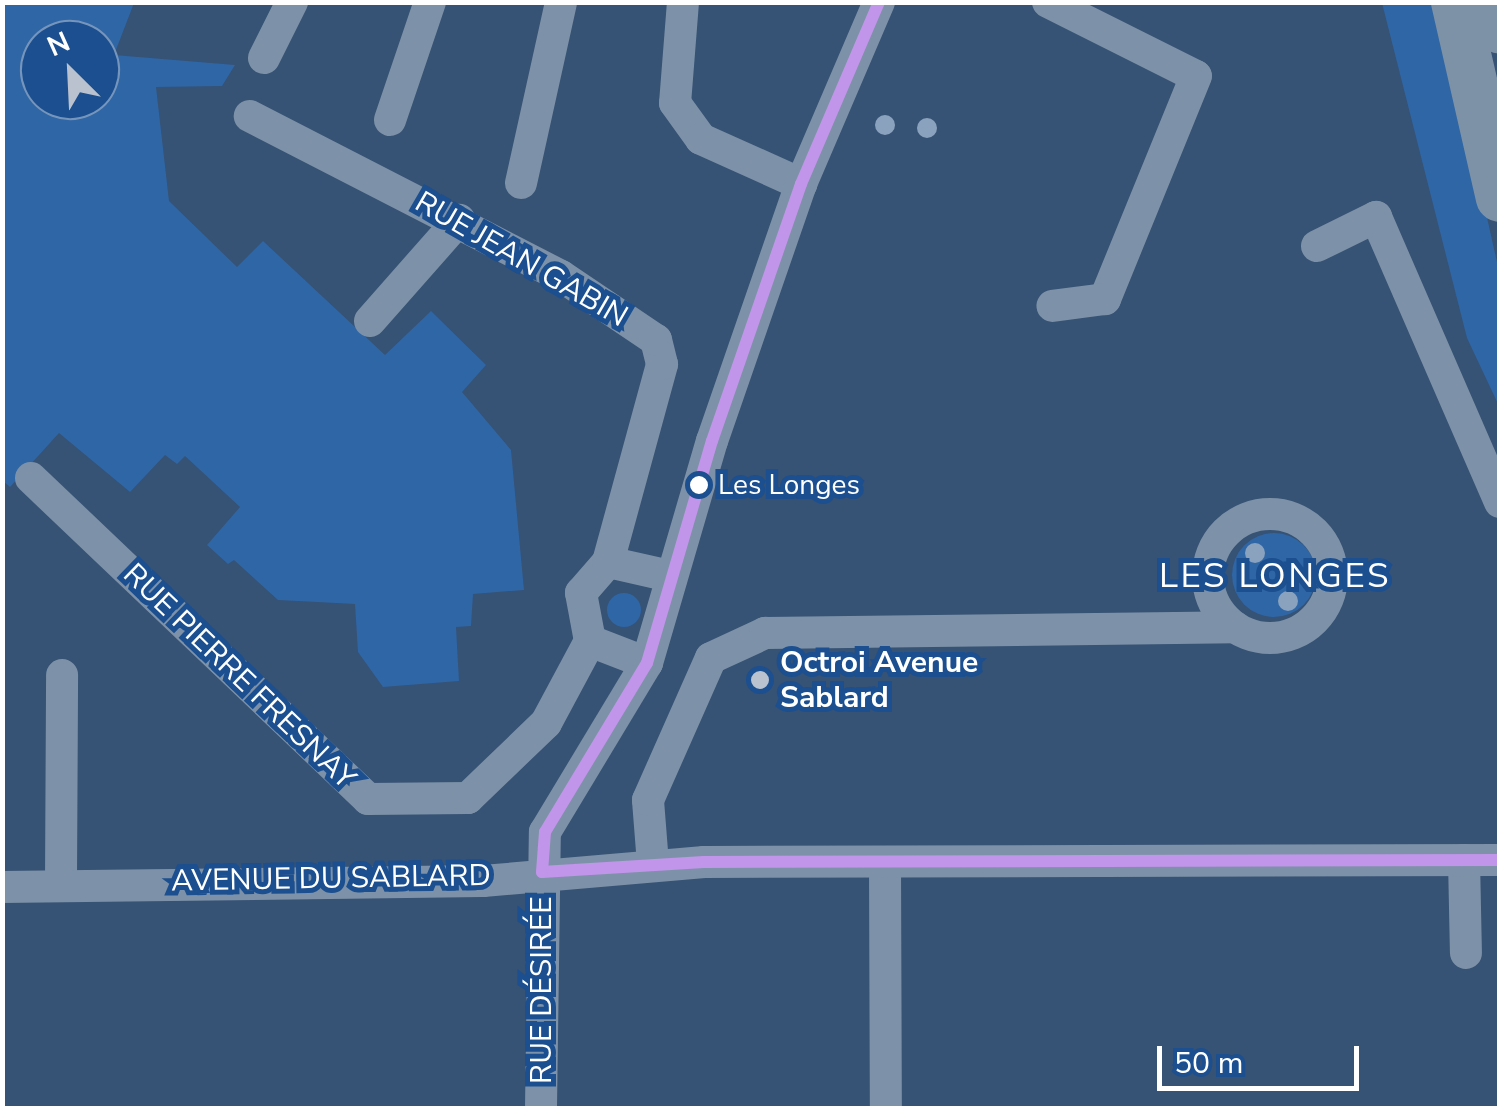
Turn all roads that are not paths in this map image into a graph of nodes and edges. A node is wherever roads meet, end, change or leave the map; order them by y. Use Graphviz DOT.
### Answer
graph roads {
  1 [pos="292,2"];
  2 [pos="430,2"];
  3 [pos="561,2"];
  4 [pos="682,2"];
  5 [pos="879,2"];
  6 [pos="1048,2"];
  7 [pos="1455,2"];
  8 [pos="1490,2"];
  9 [pos="1500,30"];
  10 [pos="264,58"];
  11 [pos="250,116"];
  12 [pos="390,120"];
  13 [pos="522,182"];
  14 [pos="801,184"];
  15 [pos="1500,198"];
  16 [pos="459,220"];
  17 [pos="1317,246"];
  18 [pos="1052,306"];
  19 [pos="370,322"];
  20 [pos="31,478"];
  21 [pos="1500,502"];
  22 [pos="608,562"];
  23 [pos="670,576"];
  24 [pos="1235,627"];
  25 [pos="590,642"];
  26 [pos="647,663"];
  27 [pos="62,675"];
  28 [pos="1464,860"];
  29 [pos="1500,860"];
  30 [pos="886,862"];
  31 [pos="653,864"];
  32 [pos="542,872"];
  33 [pos="61,882"];
  34 [pos="2,887"];
  35 [pos="1466,953"];
  36 [pos="541,1108"];
  37 [pos="886,1108"];
  1 -- 10 [label="street"];
  2 -- 12 [label="street"];
  3 -- 13 [label="street"];
  4 -- 14 [label="street"];
  5 -- 14 [label="street, RUE DÉSIRÉE"];
  6 -- 18 [label="street"];
  7 -- 15 [label="highway"];
  8 -- 9 [label="highway"];
  11 -- 16 [label="street, RUE JEAN GABIN"];
  14 -- 23 [label="street, RUE DÉSIRÉE"];
  16 -- 19 [label="street"];
  16 -- 22 [label="street, RUE JEAN GABIN"];
  17 -- 21 [label="street"];
  20 -- 25 [label="street, RUE PIERRE FRESNAY"];
  22 -- 23 [label="street"];
  22 -- 25 [label="street, RUE JEAN GABIN"];
  23 -- 26 [label="street, RUE DÉSIRÉE"];
  24 -- 31 [label="street"];
  25 -- 26 [label="street"];
  26 -- 32 [label="street, RUE DÉSIRÉE"];
  27 -- 33 [label="street"];
  28 -- 29 [label="street, AVENUE DU SABLARD"];
  28 -- 30 [label="street, AVENUE DU SABLARD"];
  28 -- 35 [label="street"];
  30 -- 31 [label="street, AVENUE DU SABLARD"];
  30 -- 37 [label="street"];
  31 -- 32 [label="street, AVENUE DU SABLARD"];
  32 -- 33 [label="street, AVENUE DU SABLARD"];
  32 -- 36 [label="street, RUE DÉSIRÉE"];
  33 -- 34 [label="street, AVENUE DU SABLARD"];
}
